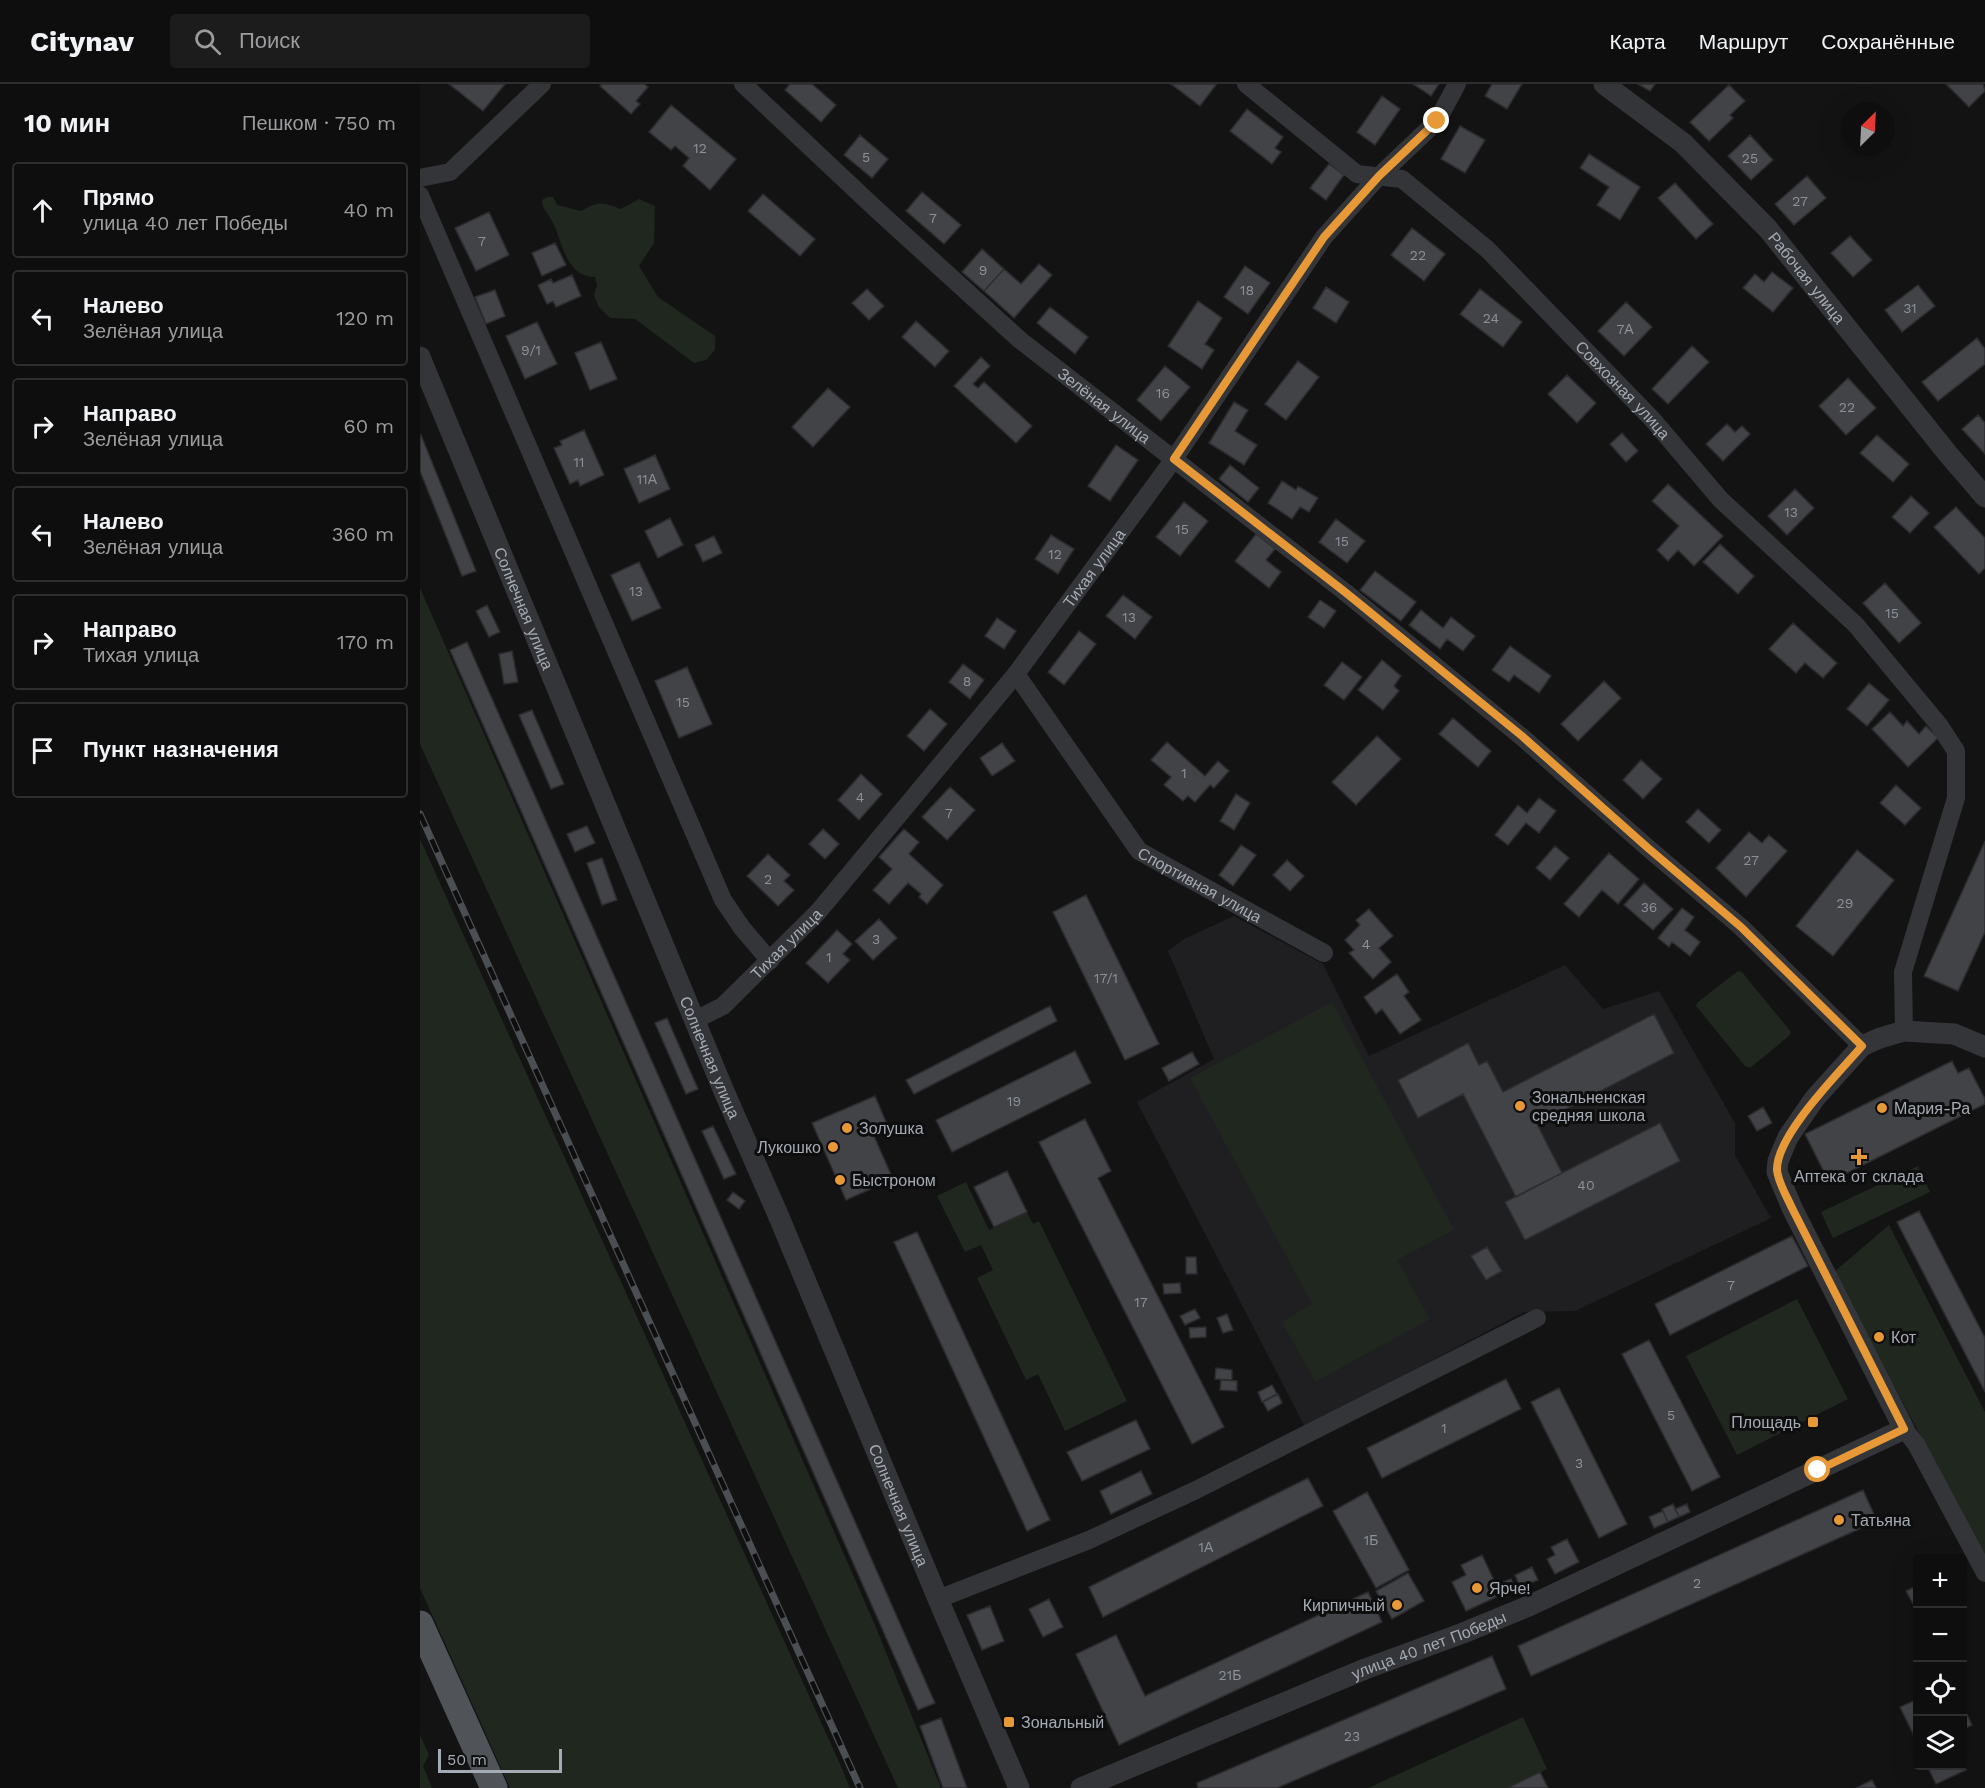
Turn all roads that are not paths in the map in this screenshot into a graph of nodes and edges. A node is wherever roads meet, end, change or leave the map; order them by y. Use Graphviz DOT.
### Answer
graph roads {
  1 [pos="542,84"];
  2 [pos="743,84"];
  3 [pos="1246,84"];
  4 [pos="1457,84"];
  5 [pos="1604,84"];
  6 [pos="1379,176"];
  7 [pos="420,178"];
  8 [pos="420,195"];
  9 [pos="420,357"];
  10 [pos="1174,459"];
  11 [pos="1985,497"];
  12 [pos="1016,674"];
  13 [pos="1324,952"];
  14 [pos="770,961"];
  15 [pos="695,1020"];
  16 [pos="1904,1031"];
  17 [pos="1862,1046"];
  18 [pos="1985,1047"];
  19 [pos="1537,1318"];
  20 [pos="1904,1429"];
  21 [pos="1985,1573"];
  22 [pos="938,1599"];
  23 [pos="420,1624"];
  24 [pos="494,1788"];
  25 [pos="1019,1788"];
  26 [pos="1081,1788"];
  1 -- 7 [label="street"];
  2 -- 10 [label="street, Зелёная улица"];
  3 -- 6 [label="street, Совхозная улица"];
  4 -- 6 [label="street, Тихая улица"];
  5 -- 11 [label="street, Рабочая улица"];
  6 -- 10 [label="street, Тихая улица"];
  6 -- 16 [label="street, Совхозная улица"];
  8 -- 14 [label="street"];
  9 -- 15 [label="street, Солнечная улица"];
  10 -- 12 [label="street, Тихая улица"];
  10 -- 17 [label="street, Зелёная улица"];
  12 -- 13 [label="street, Спортивная улица"];
  12 -- 14 [label="street, Тихая улица"];
  14 -- 15 [label="street, Тихая улица"];
  15 -- 22 [label="street, Солнечная улица"];
  16 -- 17 [label="street"];
  16 -- 18 [label="street"];
  17 -- 20 [label="street"];
  19 -- 22 [label="street"];
  20 -- 21 [label="street"];
  20 -- 26 [label="street, улица 40 лет Победы"];
  22 -- 25 [label="street, Солнечная улица"];
  23 -- 24 [label="main road"];
}
